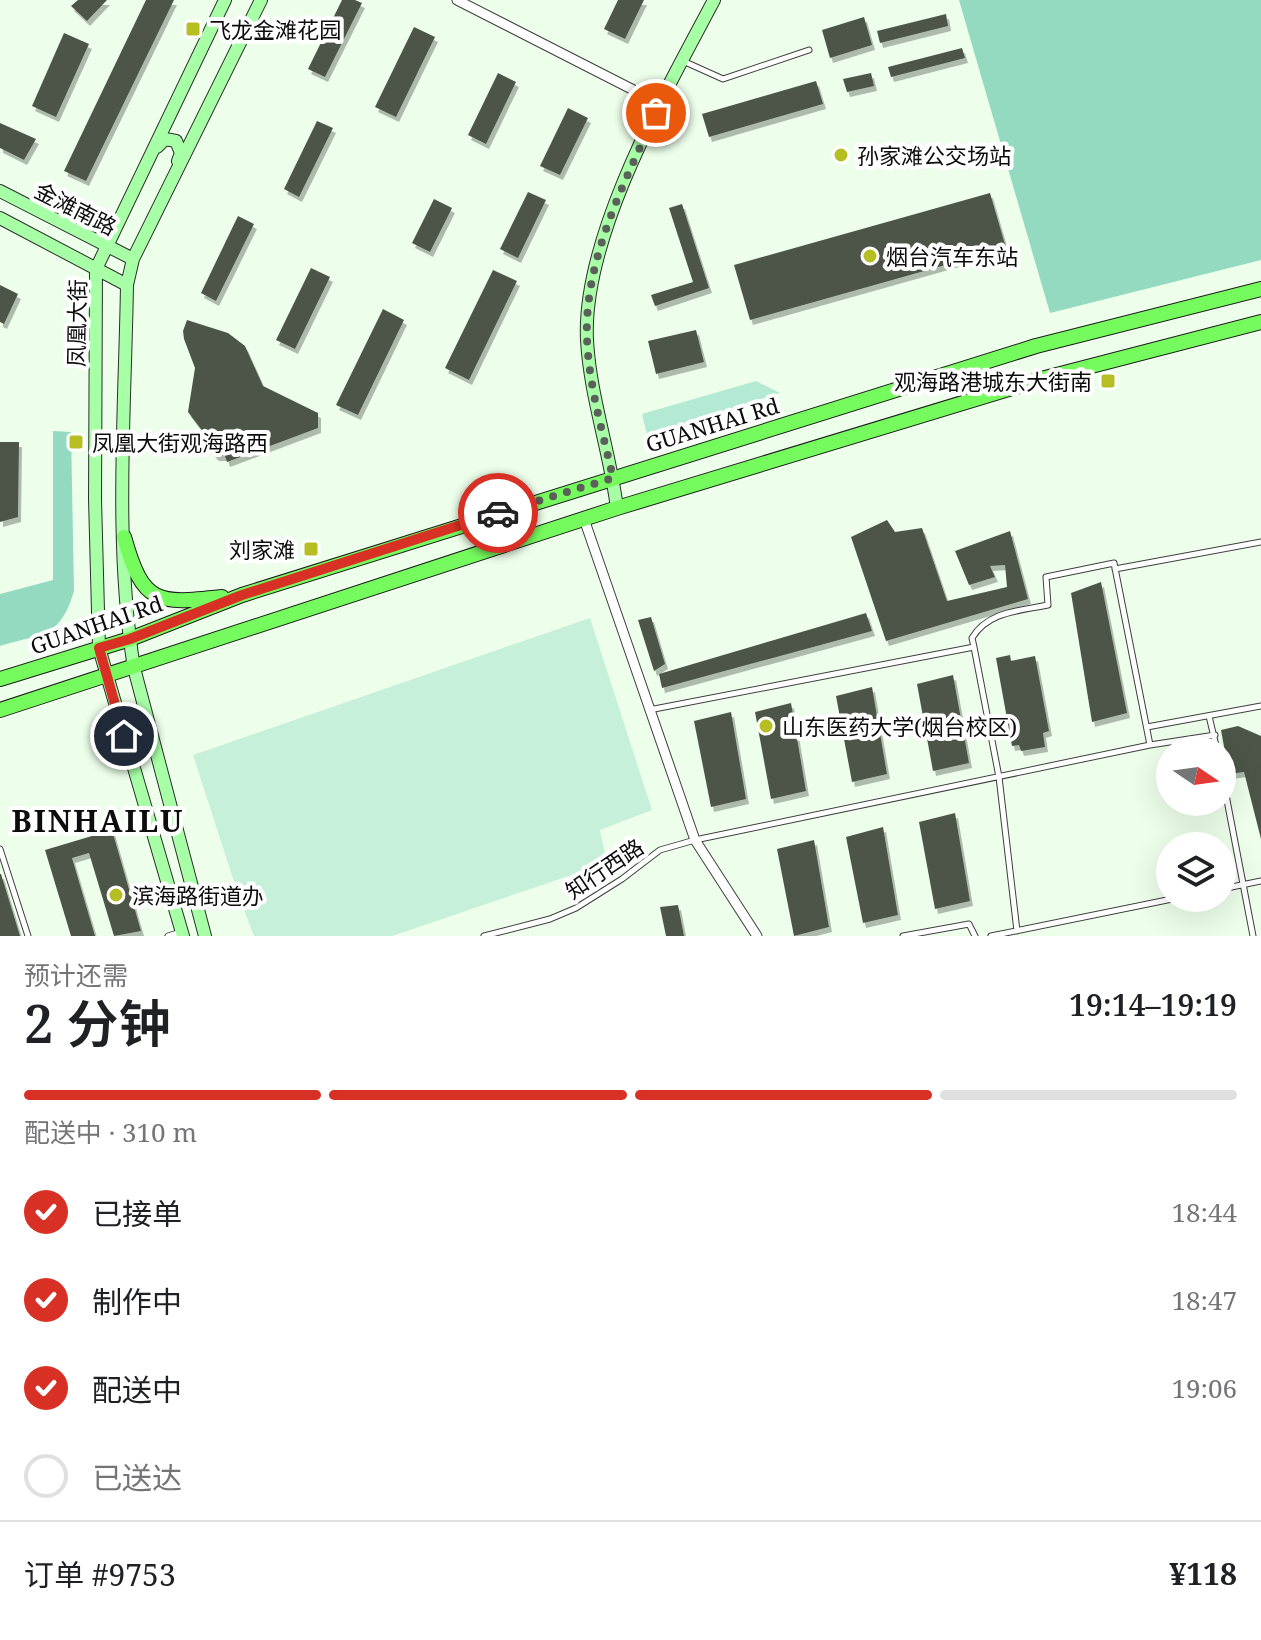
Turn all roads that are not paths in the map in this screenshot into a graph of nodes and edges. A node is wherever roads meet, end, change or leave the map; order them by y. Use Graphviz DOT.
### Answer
graph roads {
  1 [pos="225,0"];
  2 [pos="261,0"];
  3 [pos="457,0"];
  4 [pos="714,0"];
  5 [pos="809,50"];
  6 [pos="682,61"];
  7 [pos="661,104"];
  8 [pos="143,169"];
  9 [pos="173,179"];
  10 [pos="0,191"];
  11 [pos="0,218"];
  12 [pos="106,246"];
  13 [pos="133,259"];
  14 [pos="96,269"];
  15 [pos="127,285"];
  16 [pos="1261,289"];
  17 [pos="1261,322"];
  18 [pos="613,478"];
  19 [pos="617,508"];
  20 [pos="584,519"];
  21 [pos="124,537"];
  22 [pos="1261,542"];
  23 [pos="1115,569"];
  24 [pos="242,595"];
  25 [pos="130,639"];
  26 [pos="974,647"];
  27 [pos="99,648"];
  28 [pos="134,668"];
  29 [pos="106,676"];
  30 [pos="0,679"];
  31 [pos="1261,706"];
  32 [pos="0,710"];
  33 [pos="649,710"];
  34 [pos="1209,716"];
  35 [pos="1147,727"];
  36 [pos="1215,735"];
  37 [pos="1150,745"];
  38 [pos="999,777"];
  39 [pos="1230,816"];
  40 [pos="695,840"];
  41 [pos="0,849"];
  42 [pos="1261,881"];
  43 [pos="1244,884"];
  44 [pos="1236,886"];
  45 [pos="1156,902"];
  46 [pos="1017,931"];
  47 [pos="183,934"];
  48 [pos="28,936"];
  49 [pos="168,936"];
  50 [pos="205,936"];
  51 [pos="484,936"];
  52 [pos="757,936"];
  53 [pos="903,936"];
  54 [pos="975,936"];
  55 [pos="991,936"];
  56 [pos="1253,936"];
  1 -- 8 [label="main road, 凤凰大街"];
  2 -- 9 [label="main road"];
  3 -- 7 [label="street"];
  4 -- 6 [label="main road"];
  5 -- 6 [label="lane"];
  6 -- 7 [label="main road"];
  7 -- 18 [label="main road"];
  8 -- 9 [label="main road"];
  8 -- 12 [label="main road, 凤凰大街"];
  9 -- 13 [label="main road"];
  10 -- 12 [label="main road, 金滩南路"];
  11 -- 14 [label="main road, 金滩南路"];
  12 -- 13 [label="main road, 金滩南路"];
  12 -- 14 [label="main road, 凤凰大街"];
  13 -- 15 [label="main road"];
  14 -- 15 [label="main road, 金滩南路"];
  14 -- 27 [label="main road, 凤凰大街"];
  15 -- 21 [label="main road"];
  16 -- 18 [label="main road, GUANHAI Rd"];
  17 -- 19 [label="main road"];
  18 -- 19 [label="main road"];
  18 -- 24 [label="main road, GUANHAI Rd"];
  19 -- 20 [label="main road"];
  20 -- 28 [label="main road"];
  20 -- 33 [label="street"];
  21 -- 24 [label="main road"];
  21 -- 25 [label="main road"];
  22 -- 23 [label="lane"];
  23 -- 26 [label="lane"];
  23 -- 35 [label="lane"];
  24 -- 25 [label="main road, GUANHAI Rd"];
  25 -- 27 [label="main road, GUANHAI Rd"];
  25 -- 28 [label="main road"];
  26 -- 33 [label="lane"];
  26 -- 38 [label="lane"];
  27 -- 29 [label="main road, 凤凰大街"];
  27 -- 30 [label="main road, GUANHAI Rd"];
  28 -- 29 [label="main road"];
  28 -- 50 [label="main road"];
  29 -- 32 [label="main road"];
  29 -- 47 [label="main road, 凤凰大街"];
  31 -- 34 [label="lane"];
  33 -- 40 [label="street"];
  34 -- 35 [label="lane"];
  34 -- 36 [label="lane"];
  35 -- 37 [label="lane"];
  36 -- 37 [label="lane, 知行西路"];
  37 -- 38 [label="lane, 知行西路"];
  38 -- 40 [label="lane, 知行西路"];
  38 -- 46 [label="lane"];
  39 -- 43 [label="lane"];
  40 -- 51 [label="lane, 知行西路"];
  40 -- 52 [label="street"];
  41 -- 48 [label="lane"];
  42 -- 43 [label="lane"];
  43 -- 44 [label="lane"];
  43 -- 56 [label="lane"];
  45 -- 46 [label="lane"];
  46 -- 55 [label="lane"];
  47 -- 49 [label="lane"];
  53 -- 54 [label="lane"];
}
